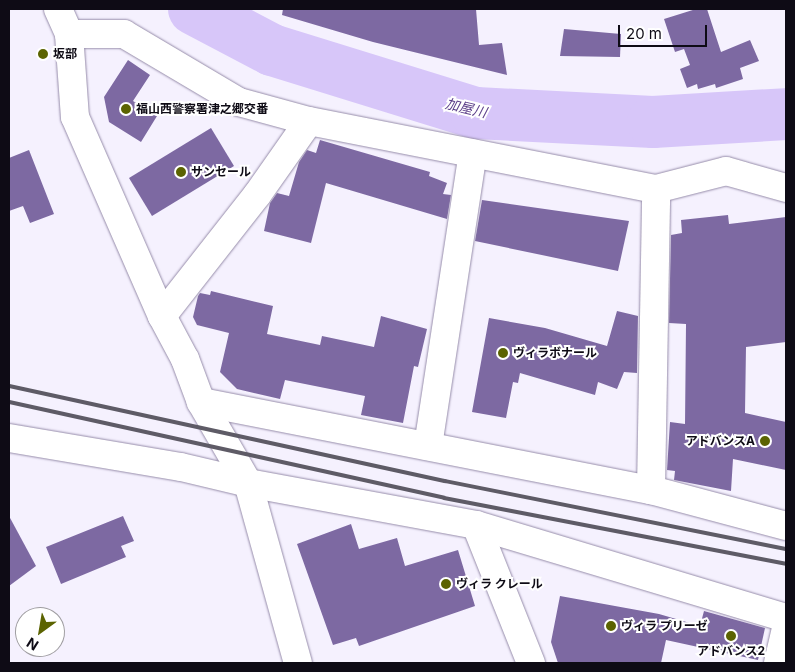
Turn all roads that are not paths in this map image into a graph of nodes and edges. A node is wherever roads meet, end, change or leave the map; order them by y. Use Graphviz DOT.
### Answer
graph roads {
  1 [pos="58,9"];
  2 [pos="68,34"];
  3 [pos="309,121"];
  4 [pos="473,152"];
  5 [pos="786,188"];
  6 [pos="656,189"];
  7 [pos="162,316"];
  8 [pos="201,402"];
  9 [pos="9,438"];
  10 [pos="428,446"];
  11 [pos="248,483"];
  12 [pos="651,490"];
  13 [pos="476,525"];
  14 [pos="786,526"];
  15 [pos="786,618"];
  16 [pos="786,629"];
  17 [pos="298,663"];
  18 [pos="531,663"];
  19 [pos="778,663"];
  1 -- 2 [label="street"];
  2 -- 3 [label="street"];
  2 -- 7 [label="street"];
  3 -- 4 [label="street"];
  3 -- 7 [label="street"];
  4 -- 6 [label="street"];
  4 -- 10 [label="street"];
  5 -- 6 [label="street"];
  6 -- 12 [label="street"];
  7 -- 8 [label="street"];
  8 -- 10 [label="street"];
  8 -- 11 [label="street"];
  9 -- 11 [label="street"];
  10 -- 12 [label="street"];
  11 -- 13 [label="street"];
  11 -- 17 [label="street"];
  12 -- 14 [label="street"];
  13 -- 15 [label="street"];
  13 -- 18 [label="street"];
  16 -- 19 [label="street"];
}
